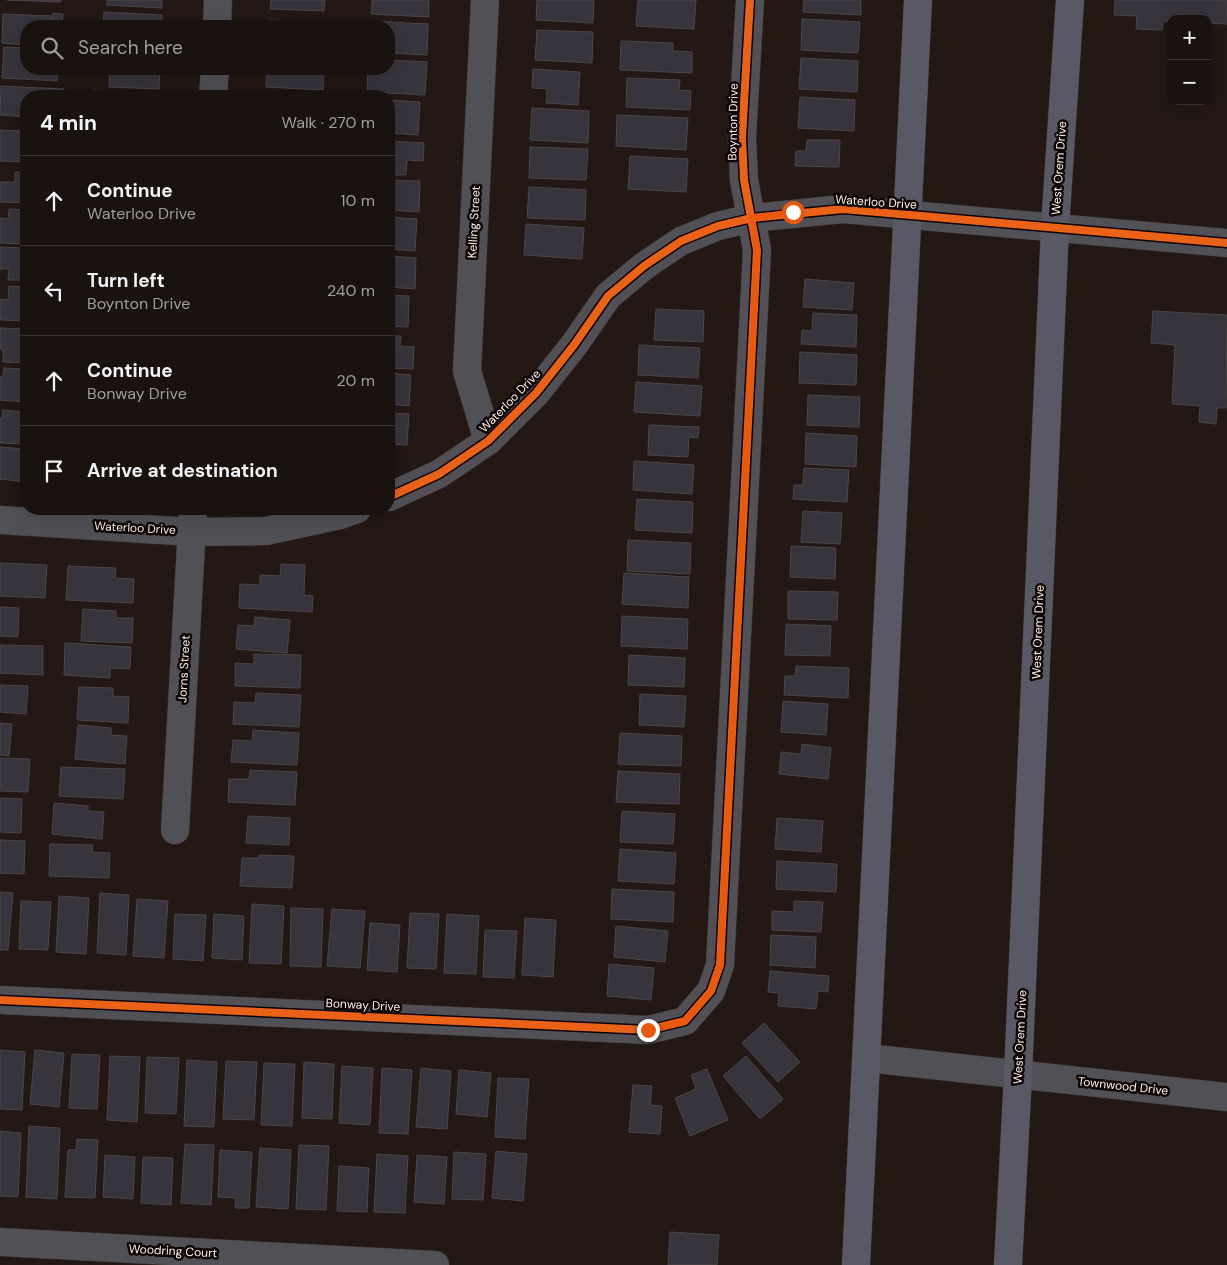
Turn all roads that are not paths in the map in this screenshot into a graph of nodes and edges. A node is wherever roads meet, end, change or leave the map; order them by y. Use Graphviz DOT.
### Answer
graph roads {
  1 [pos="218,0"];
  2 [pos="485,0"];
  3 [pos="750,0"];
  4 [pos="918,0"];
  5 [pos="1070,0"];
  6 [pos="217,20"];
  7 [pos="215,75"];
  8 [pos="214,90"];
  9 [pos="907,216"];
  10 [pos="752,218"];
  11 [pos="1055,227"];
  12 [pos="1227,244"];
  13 [pos="488,441"];
  14 [pos="395,494"];
  15 [pos="340,515"];
  16 [pos="0,520"];
  17 [pos="193,520"];
  18 [pos="175,830"];
  19 [pos="711,991"];
  20 [pos="0,1000"];
  21 [pos="867,1058"];
  22 [pos="1018,1076"];
  23 [pos="1227,1097"];
  24 [pos="0,1242"];
  25 [pos="435,1265"];
  26 [pos="856,1265"];
  27 [pos="1008,1265"];
  1 -- 6 [label="street"];
  2 -- 13 [label="street, Kelling Street"];
  3 -- 10 [label="street, Boynton Drive"];
  4 -- 9 [label="main road"];
  5 -- 11 [label="main road, West Orem Drive"];
  7 -- 8 [label="street"];
  9 -- 10 [label="street, Waterloo Drive"];
  9 -- 11 [label="street, Waterloo Drive"];
  9 -- 21 [label="main road"];
  10 -- 13 [label="street, Waterloo Drive"];
  10 -- 19 [label="street, Boynton Drive"];
  11 -- 12 [label="street, Waterloo Drive"];
  11 -- 22 [label="main road, West Orem Drive"];
  13 -- 14 [label="street, Waterloo Drive"];
  15 -- 17 [label="street, Waterloo Drive"];
  16 -- 17 [label="street, Waterloo Drive"];
  17 -- 18 [label="street, Jorns Street"];
  19 -- 20 [label="street, Bonway Drive"];
  21 -- 22 [label="street, Townwood Drive"];
  21 -- 26 [label="main road"];
  22 -- 23 [label="street, Townwood Drive"];
  22 -- 27 [label="main road, West Orem Drive"];
  24 -- 25 [label="street, Woodring Court"];
}
